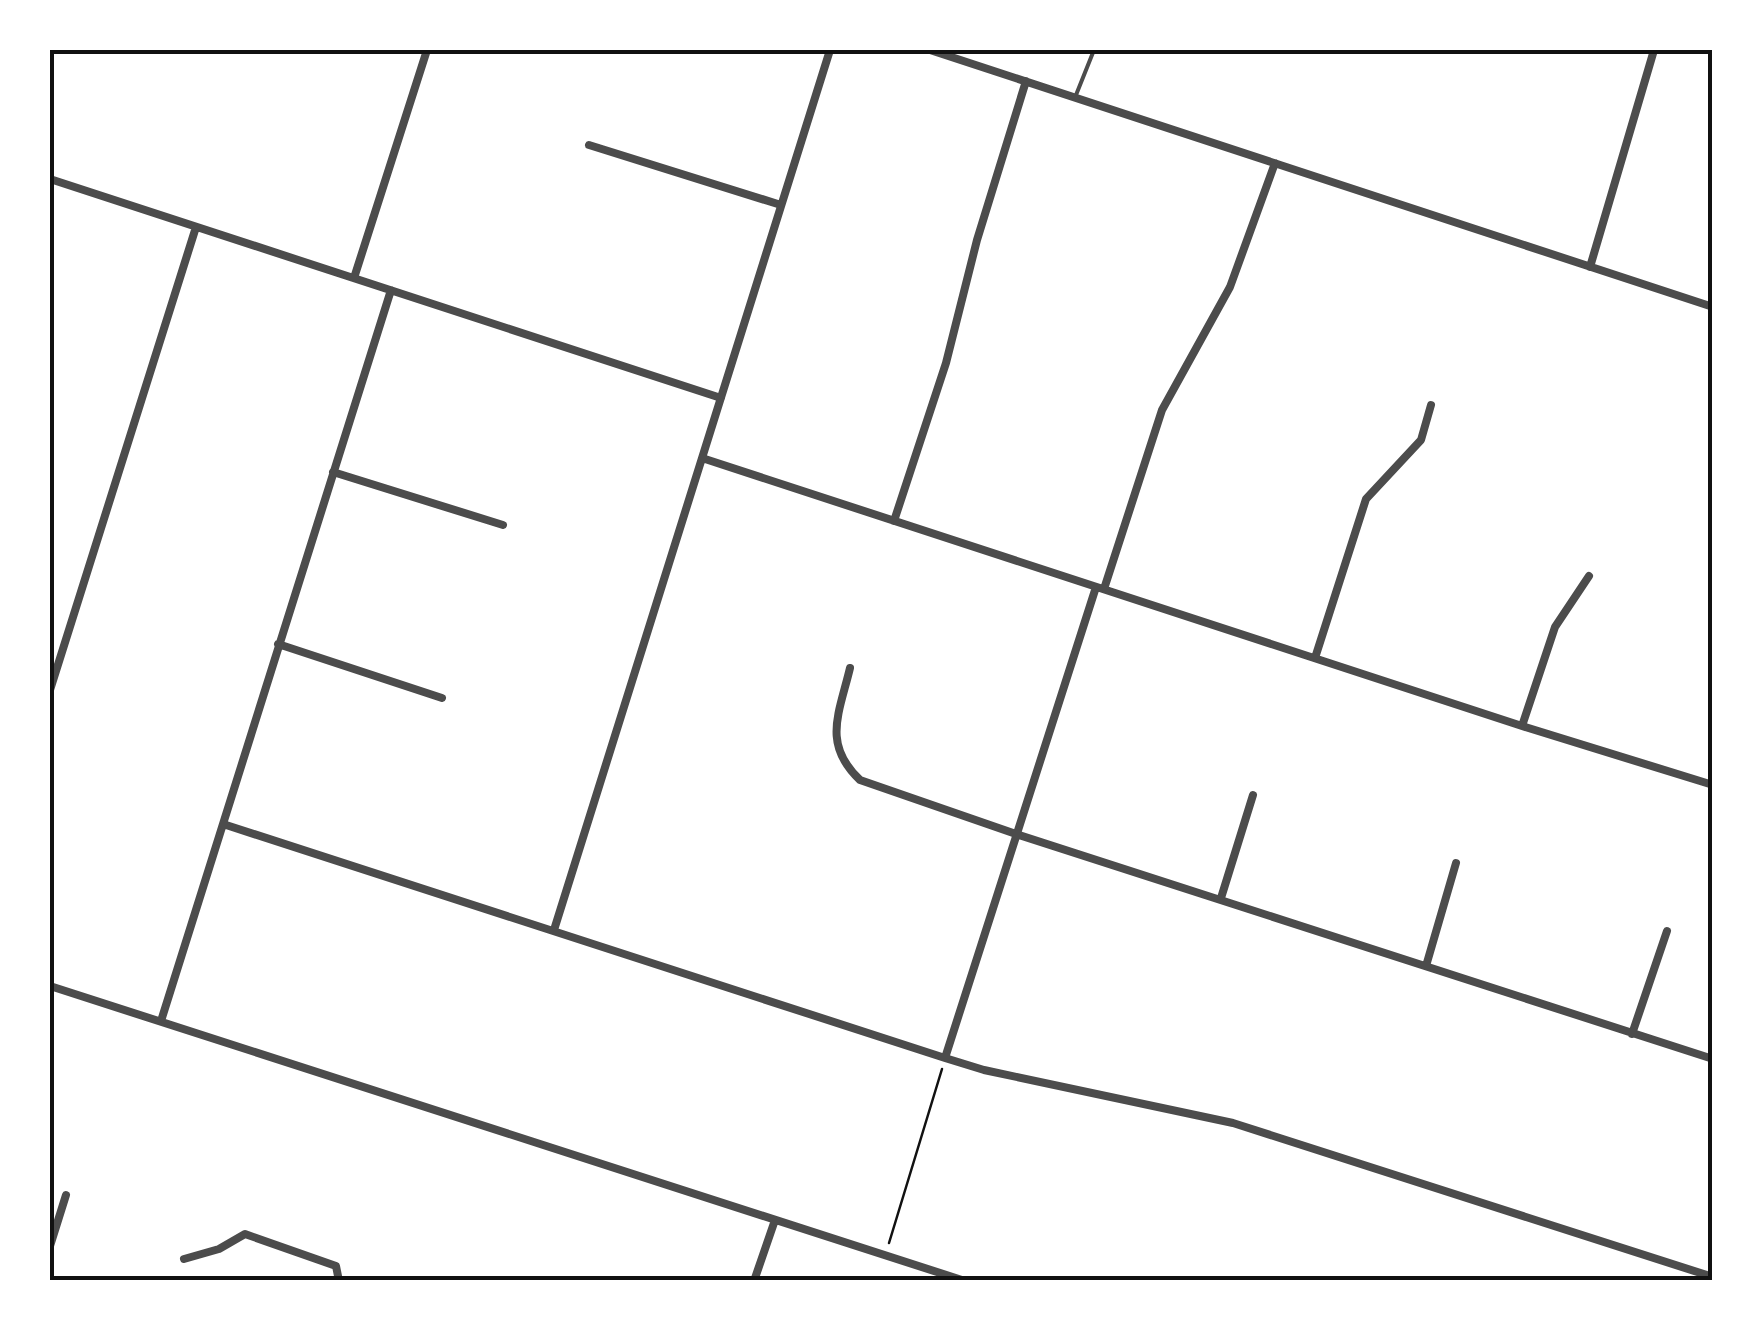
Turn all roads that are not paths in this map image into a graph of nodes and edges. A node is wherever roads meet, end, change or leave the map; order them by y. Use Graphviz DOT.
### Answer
graph roads {
  1 [pos="427,50"];
  2 [pos="830,50"];
  3 [pos="930,50"];
  4 [pos="1094,50"];
  5 [pos="1654,50"];
  6 [pos="1026,80"];
  7 [pos="1076,96"];
  8 [pos="590,145"];
  9 [pos="1274,164"];
  10 [pos="50,179"];
  11 [pos="782,205"];
  12 [pos="196,227"];
  13 [pos="1590,267"];
  14 [pos="354,278"];
  15 [pos="391,290"];
  16 [pos="1713,307"];
  17 [pos="721,398"];
  18 [pos="1430,405"];
  19 [pos="702,458"];
  20 [pos="333,472"];
  21 [pos="894,520"];
  22 [pos="503,524"];
  23 [pos="1589,576"];
  24 [pos="1100,588"];
  25 [pos="278,644"];
  26 [pos="1315,658"];
  27 [pos="850,668"];
  28 [pos="50,690"];
  29 [pos="442,698"];
  30 [pos="1522,726"];
  31 [pos="1713,785"];
  32 [pos="1252,794"];
  33 [pos="224,824"];
  34 [pos="1016,834"];
  35 [pos="1456,863"];
  36 [pos="1221,898"];
  37 [pos="554,930"];
  38 [pos="1667,931"];
  39 [pos="1426,966"];
  40 [pos="50,986"];
  41 [pos="161,1021"];
  42 [pos="1632,1034"];
  43 [pos="945,1058"];
  44 [pos="1713,1059"];
  45 [pos="66,1195"];
  46 [pos="775,1220"];
  47 [pos="50,1246"];
  48 [pos="184,1259"];
  49 [pos="1713,1277"];
  50 [pos="339,1281"];
  51 [pos="754,1281"];
  52 [pos="964,1281"];
  1 -- 14 [label="street"];
  2 -- 11 [label="street"];
  3 -- 6 [label="street"];
  4 -- 7 [label="lane"];
  5 -- 13 [label="street"];
  6 -- 7 [label="street"];
  6 -- 21 [label="street"];
  7 -- 9 [label="street"];
  8 -- 11 [label="street"];
  9 -- 13 [label="street"];
  9 -- 24 [label="street"];
  10 -- 12 [label="street"];
  11 -- 17 [label="street"];
  12 -- 14 [label="street"];
  12 -- 28 [label="street"];
  13 -- 16 [label="street"];
  14 -- 15 [label="street"];
  15 -- 17 [label="street"];
  15 -- 20 [label="street"];
  17 -- 19 [label="street"];
  18 -- 26 [label="street"];
  19 -- 21 [label="street"];
  19 -- 37 [label="street"];
  20 -- 22 [label="street"];
  20 -- 25 [label="street"];
  21 -- 24 [label="street"];
  23 -- 30 [label="street"];
  24 -- 26 [label="street"];
  24 -- 34 [label="street"];
  25 -- 29 [label="street"];
  25 -- 33 [label="street"];
  26 -- 30 [label="street"];
  27 -- 34 [label="street"];
  30 -- 31 [label="street"];
  32 -- 36 [label="street"];
  33 -- 37 [label="street"];
  33 -- 41 [label="street"];
  34 -- 36 [label="street"];
  34 -- 43 [label="street"];
  35 -- 39 [label="street"];
  36 -- 39 [label="street"];
  37 -- 43 [label="street"];
  38 -- 42 [label="street"];
  39 -- 42 [label="street"];
  40 -- 41 [label="street"];
  41 -- 46 [label="street"];
  42 -- 44 [label="street"];
  43 -- 49 [label="street"];
  45 -- 47 [label="street"];
  46 -- 51 [label="street"];
  46 -- 52 [label="street"];
  48 -- 50 [label="street"];
}
